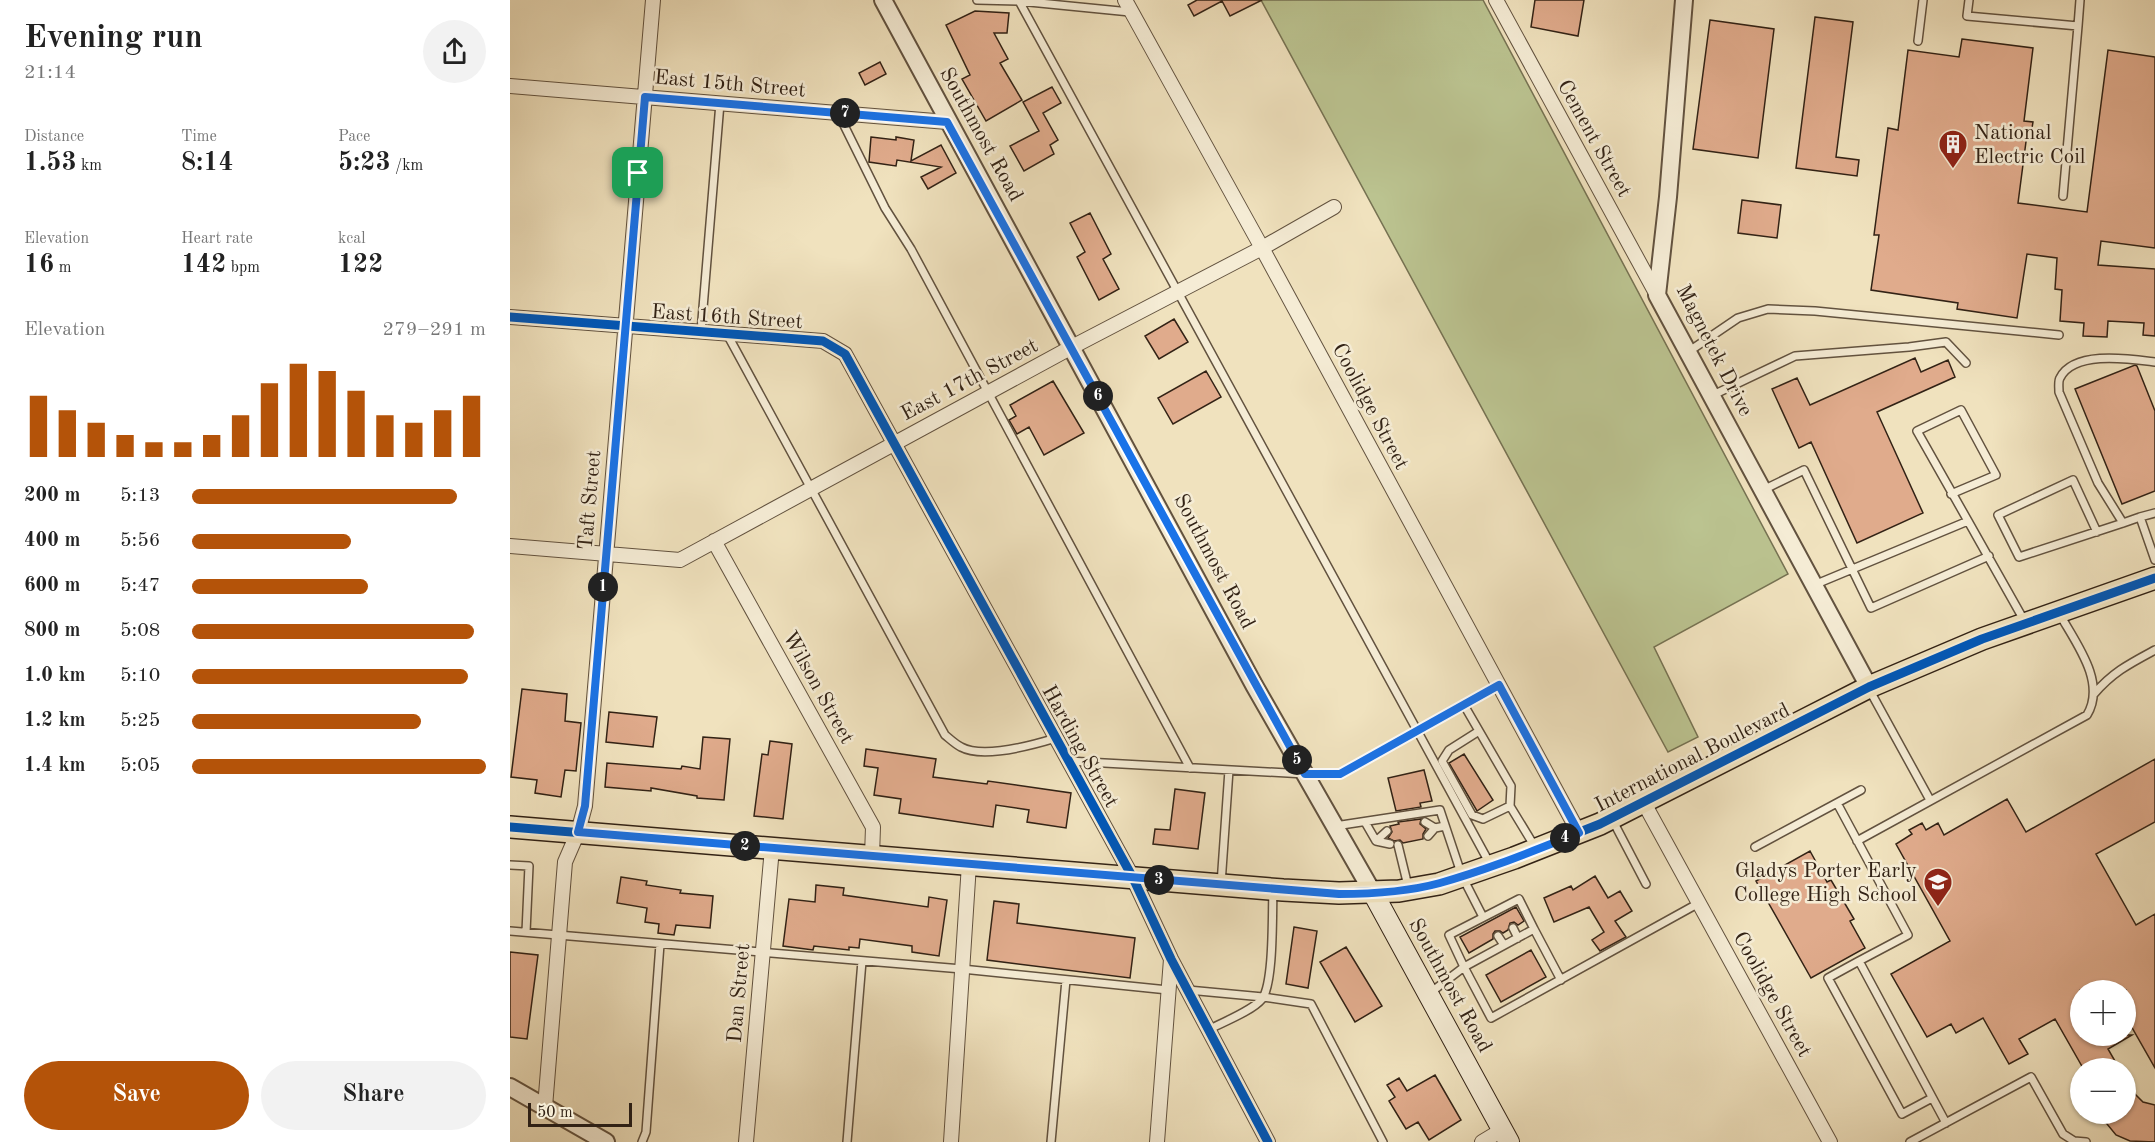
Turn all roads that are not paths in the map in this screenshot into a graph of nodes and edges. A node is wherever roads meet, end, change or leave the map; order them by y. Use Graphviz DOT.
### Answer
graph roads {
  1 [pos="653,0"];
  2 [pos="883,0"];
  3 [pos="977,0"];
  4 [pos="1496,0"];
  5 [pos="1684,0"];
  6 [pos="1923,0"];
  7 [pos="1969,0"];
  8 [pos="2080,0"];
  9 [pos="1019,1"];
  10 [pos="1128,6"];
  11 [pos="2078,26"];
  12 [pos="1918,41"];
  13 [pos="510,86"];
  14 [pos="645,97"];
  15 [pos="720,103"];
  16 [pos="838,113"];
  17 [pos="947,122"];
  18 [pos="2063,196"];
  19 [pos="1334,207"];
  20 [pos="1262,248"];
  21 [pos="1178,293"];
  22 [pos="1657,296"];
  23 [pos="510,317"];
  24 [pos="625,326"];
  25 [pos="701,332"];
  26 [pos="727,334"];
  27 [pos="2059,335"];
  28 [pos="1072,347"];
  29 [pos="1688,352"];
  30 [pos="2155,362"];
  31 [pos="1966,363"];
  32 [pos="855,372"];
  33 [pos="988,393"];
  34 [pos="1711,396"];
  35 [pos="894,444"];
  36 [pos="812,489"];
  37 [pos="1762,490"];
  38 [pos="1951,494"];
  39 [pos="2155,513"];
  40 [pos="2140,517"];
  41 [pos="1968,521"];
  42 [pos="2123,523"];
  43 [pos="2097,532"];
  44 [pos="714,541"];
  45 [pos="510,546"];
  46 [pos="605,554"];
  47 [pos="1989,556"];
  48 [pos="2155,560"];
  49 [pos="1853,570"];
  50 [pos="2155,578"];
  51 [pos="1814,585"];
  52 [pos="2058,611"];
  53 [pos="2026,623"];
  54 [pos="2155,650"];
  55 [pos="1499,685"];
  56 [pos="1869,687"];
  57 [pos="2094,694"];
  58 [pos="1464,705"];
  59 [pos="1416,731"];
  60 [pos="1479,731"];
  61 [pos="1056,738"];
  62 [pos="1068,761"];
  63 [pos="1190,768"];
  64 [pos="1229,770"];
  65 [pos="1305,774"];
  66 [pos="1861,790"];
  67 [pos="1930,800"];
  68 [pos="1644,803"];
  69 [pos="1837,803"];
  70 [pos="1510,806"];
  71 [pos="1468,817"];
  72 [pos="1612,819"];
  73 [pos="1365,822"];
  74 [pos="1425,822"];
  75 [pos="1335,826"];
  76 [pos="1445,826"];
  77 [pos="510,827"];
  78 [pos="1435,828"];
  79 [pos="1387,831"];
  80 [pos="578,832"];
  81 [pos="1579,833"];
  82 [pos="1428,836"];
  83 [pos="1376,841"];
  84 [pos="1857,841"];
  85 [pos="1390,844"];
  86 [pos="1398,844"];
  87 [pos="772,848"];
  88 [pos="1755,848"];
  89 [pos="1536,849"];
  90 [pos="872,856"];
  91 [pos="510,864"];
  92 [pos="969,864"];
  93 [pos="1491,866"];
  94 [pos="1462,876"];
  95 [pos="1133,878"];
  96 [pos="1646,884"];
  97 [pos="1221,885"];
  98 [pos="1273,889"];
  99 [pos="1409,889"];
  100 [pos="1373,893"];
  101 [pos="1699,903"];
  102 [pos="1487,918"];
  103 [pos="1513,928"];
  104 [pos="1534,929"];
  105 [pos="510,931"];
  106 [pos="526,932"];
  107 [pos="559,935"];
  108 [pos="1498,936"];
  109 [pos="1518,938"];
  110 [pos="660,944"];
  111 [pos="1483,945"];
  112 [pos="1504,945"];
  113 [pos="763,952"];
  114 [pos="1489,954"];
  115 [pos="1171,958"];
  116 [pos="862,961"];
  117 [pos="1859,962"];
  118 [pos="1464,967"];
  119 [pos="962,969"];
  120 [pos="1066,980"];
  121 [pos="1561,980"];
  122 [pos="1168,990"];
  123 [pos="1188,990"];
  124 [pos="1428,994"];
  125 [pos="1263,997"];
  126 [pos="1208,1030"];
  127 [pos="510,1087"];
  128 [pos="1932,1098"];
  129 [pos="545,1107"];
  130 [pos="1946,1123"];
  131 [pos="1506,1136"];
  132 [pos="606,1142"];
  133 [pos="642,1142"];
  134 [pos="746,1142"];
  135 [pos="847,1142"];
  136 [pos="951,1142"];
  137 [pos="1051,1142"];
  138 [pos="1157,1142"];
  139 [pos="1268,1142"];
  140 [pos="1383,1142"];
  141 [pos="1482,1142"];
  142 [pos="1830,1142"];
  143 [pos="1910,1142"];
  144 [pos="2086,1142"];
  1 -- 14 [label="street, Taft Street"];
  2 -- 17 [label="street, Southmost Road"];
  3 -- 9 [label="lane"];
  4 -- 22 [label="street, Cement Street"];
  5 -- 22 [label="street, Magnetek Drive"];
  6 -- 12 [label="lane"];
  7 -- 11 [label="lane"];
  8 -- 11 [label="lane"];
  9 -- 10 [label="lane"];
  9 -- 21 [label="lane"];
  10 -- 20 [label="street, Coolidge Street"];
  11 -- 18 [label="lane"];
  13 -- 14 [label="street, East 15th Street"];
  14 -- 15 [label="street, East 15th Street"];
  14 -- 24 [label="street, Taft Street"];
  15 -- 16 [label="street, East 15th Street"];
  15 -- 25 [label="lane"];
  16 -- 17 [label="street, East 15th Street"];
  16 -- 33 [label="lane"];
  17 -- 28 [label="street, Southmost Road"];
  19 -- 20 [label="street, East 17th Street"];
  20 -- 21 [label="street, East 17th Street"];
  20 -- 55 [label="street, Coolidge Street"];
  21 -- 28 [label="street, East 17th Street"];
  21 -- 59 [label="lane"];
  22 -- 29 [label="street, Magnetek Drive"];
  23 -- 24 [label="street, East 16th Street"];
  24 -- 25 [label="street, East 16th Street"];
  24 -- 46 [label="street, Taft Street"];
  25 -- 26 [label="street, East 16th Street"];
  26 -- 32 [label="street, East 16th Street"];
  26 -- 36 [label="lane"];
  27 -- 29 [label="lane"];
  28 -- 33 [label="street, East 17th Street"];
  28 -- 65 [label="street, Southmost Road"];
  29 -- 34 [label="street, Magnetek Drive"];
  30 -- 42 [label="lane"];
  31 -- 34 [label="lane"];
  32 -- 35 [label="street, Harding Street"];
  33 -- 35 [label="street, East 17th Street"];
  33 -- 63 [label="lane"];
  34 -- 37 [label="street, Magnetek Drive"];
  35 -- 36 [label="street, East 17th Street"];
  35 -- 61 [label="street, Harding Street"];
  36 -- 44 [label="street, East 17th Street"];
  36 -- 61 [label="lane"];
  37 -- 49 [label="lane"];
  37 -- 51 [label="street, Magnetek Drive"];
  38 -- 38 [label="lane"];
  38 -- 41 [label="lane"];
  39 -- 40 [label="lane"];
  40 -- 42 [label="lane"];
  40 -- 48 [label="lane"];
  41 -- 47 [label="lane"];
  41 -- 49 [label="lane"];
  42 -- 43 [label="lane"];
  43 -- 43 [label="lane"];
  44 -- 46 [label="street, East 17th Street"];
  44 -- 90 [label="street, Wilson Street"];
  45 -- 46 [label="street, East 17th Street"];
  46 -- 80 [label="street, Taft Street"];
  47 -- 49 [label="lane"];
  47 -- 53 [label="lane"];
  49 -- 51 [label="lane"];
  50 -- 52 [label="main road, International Boulevard"];
  51 -- 56 [label="street, Magnetek Drive"];
  52 -- 53 [label="main road, International Boulevard"];
  52 -- 57 [label="lane"];
  53 -- 56 [label="main road, International Boulevard"];
  54 -- 57 [label="lane"];
  55 -- 58 [label="lane"];
  55 -- 81 [label="street, Coolidge Street"];
  56 -- 67 [label="lane"];
  56 -- 68 [label="main road, International Boulevard"];
  57 -- 67 [label="lane"];
  58 -- 59 [label="lane"];
  58 -- 60 [label="lane"];
  59 -- 65 [label="lane"];
  59 -- 71 [label="lane"];
  60 -- 70 [label="lane"];
  60 -- 71 [label="lane"];
  61 -- 62 [label="street, Harding Street"];
  62 -- 63 [label="lane"];
  62 -- 95 [label="street, Harding Street"];
  63 -- 64 [label="lane"];
  64 -- 65 [label="lane"];
  64 -- 97 [label="lane"];
  65 -- 75 [label="street, Southmost Road"];
  66 -- 69 [label="lane"];
  67 -- 84 [label="lane"];
  68 -- 72 [label="main road, International Boulevard"];
  68 -- 101 [label="street, Coolidge Street"];
  69 -- 84 [label="lane"];
  69 -- 88 [label="lane"];
  70 -- 71 [label="lane"];
  70 -- 89 [label="lane"];
  71 -- 93 [label="lane"];
  72 -- 81 [label="main road, International Boulevard"];
  72 -- 96 [label="lane"];
  73 -- 75 [label="lane"];
  73 -- 76 [label="lane"];
  73 -- 83 [label="lane"];
  74 -- 78 [label="lane"];
  75 -- 100 [label="street, Southmost Road"];
  76 -- 78 [label="lane"];
  76 -- 94 [label="lane"];
  77 -- 80 [label="main road, International Boulevard"];
  78 -- 82 [label="lane"];
  79 -- 83 [label="lane"];
  80 -- 87 [label="main road, International Boulevard"];
  80 -- 107 [label="street, Taft Street"];
  81 -- 89 [label="main road, International Boulevard"];
  83 -- 85 [label="lane"];
  84 -- 117 [label="lane"];
  86 -- 99 [label="lane"];
  87 -- 90 [label="main road, International Boulevard"];
  87 -- 113 [label="street, Dan Street"];
  89 -- 93 [label="main road, International Boulevard"];
  90 -- 92 [label="main road, International Boulevard"];
  91 -- 106 [label="lane"];
  92 -- 95 [label="main road, International Boulevard"];
  92 -- 119 [label="street"];
  93 -- 94 [label="main road, International Boulevard"];
  94 -- 99 [label="main road, International Boulevard"];
  94 -- 102 [label="lane"];
  95 -- 97 [label="main road, International Boulevard"];
  95 -- 115 [label="street, Harding Street"];
  97 -- 98 [label="main road, International Boulevard"];
  98 -- 100 [label="main road, International Boulevard"];
  98 -- 125 [label="lane"];
  99 -- 100 [label="main road, International Boulevard"];
  100 -- 124 [label="main road, Southmost Road"];
  101 -- 121 [label="lane"];
  101 -- 142 [label="street, Coolidge Street"];
  102 -- 104 [label="lane"];
  102 -- 118 [label="lane"];
  103 -- 109 [label="lane"];
  104 -- 109 [label="lane"];
  104 -- 121 [label="lane"];
  105 -- 106 [label="lane"];
  106 -- 107 [label="lane"];
  107 -- 110 [label="lane"];
  107 -- 129 [label="street, Taft Street"];
  108 -- 112 [label="lane"];
  109 -- 112 [label="lane"];
  110 -- 113 [label="lane"];
  110 -- 133 [label="lane"];
  111 -- 114 [label="lane"];
  112 -- 114 [label="lane"];
  113 -- 116 [label="lane"];
  113 -- 134 [label="street, Dan Street"];
  114 -- 118 [label="lane"];
  115 -- 122 [label="street"];
  115 -- 123 [label="street, Harding Street"];
  116 -- 119 [label="lane"];
  116 -- 135 [label="lane"];
  117 -- 128 [label="lane"];
  117 -- 128 [label="lane"];
  118 -- 121 [label="lane"];
  118 -- 124 [label="lane"];
  119 -- 120 [label="lane"];
  119 -- 136 [label="street"];
  120 -- 122 [label="lane"];
  120 -- 137 [label="lane"];
  122 -- 138 [label="street"];
  123 -- 125 [label="lane"];
  123 -- 126 [label="street, Harding Street"];
  124 -- 131 [label="main road, Southmost Road"];
  125 -- 126 [label="lane"];
  125 -- 140 [label="lane"];
  126 -- 139 [label="street, Harding Street"];
  127 -- 129 [label="street"];
  128 -- 130 [label="lane"];
  129 -- 132 [label="street"];
  130 -- 143 [label="lane"];
  130 -- 144 [label="lane"];
  131 -- 141 [label="street"];
}
